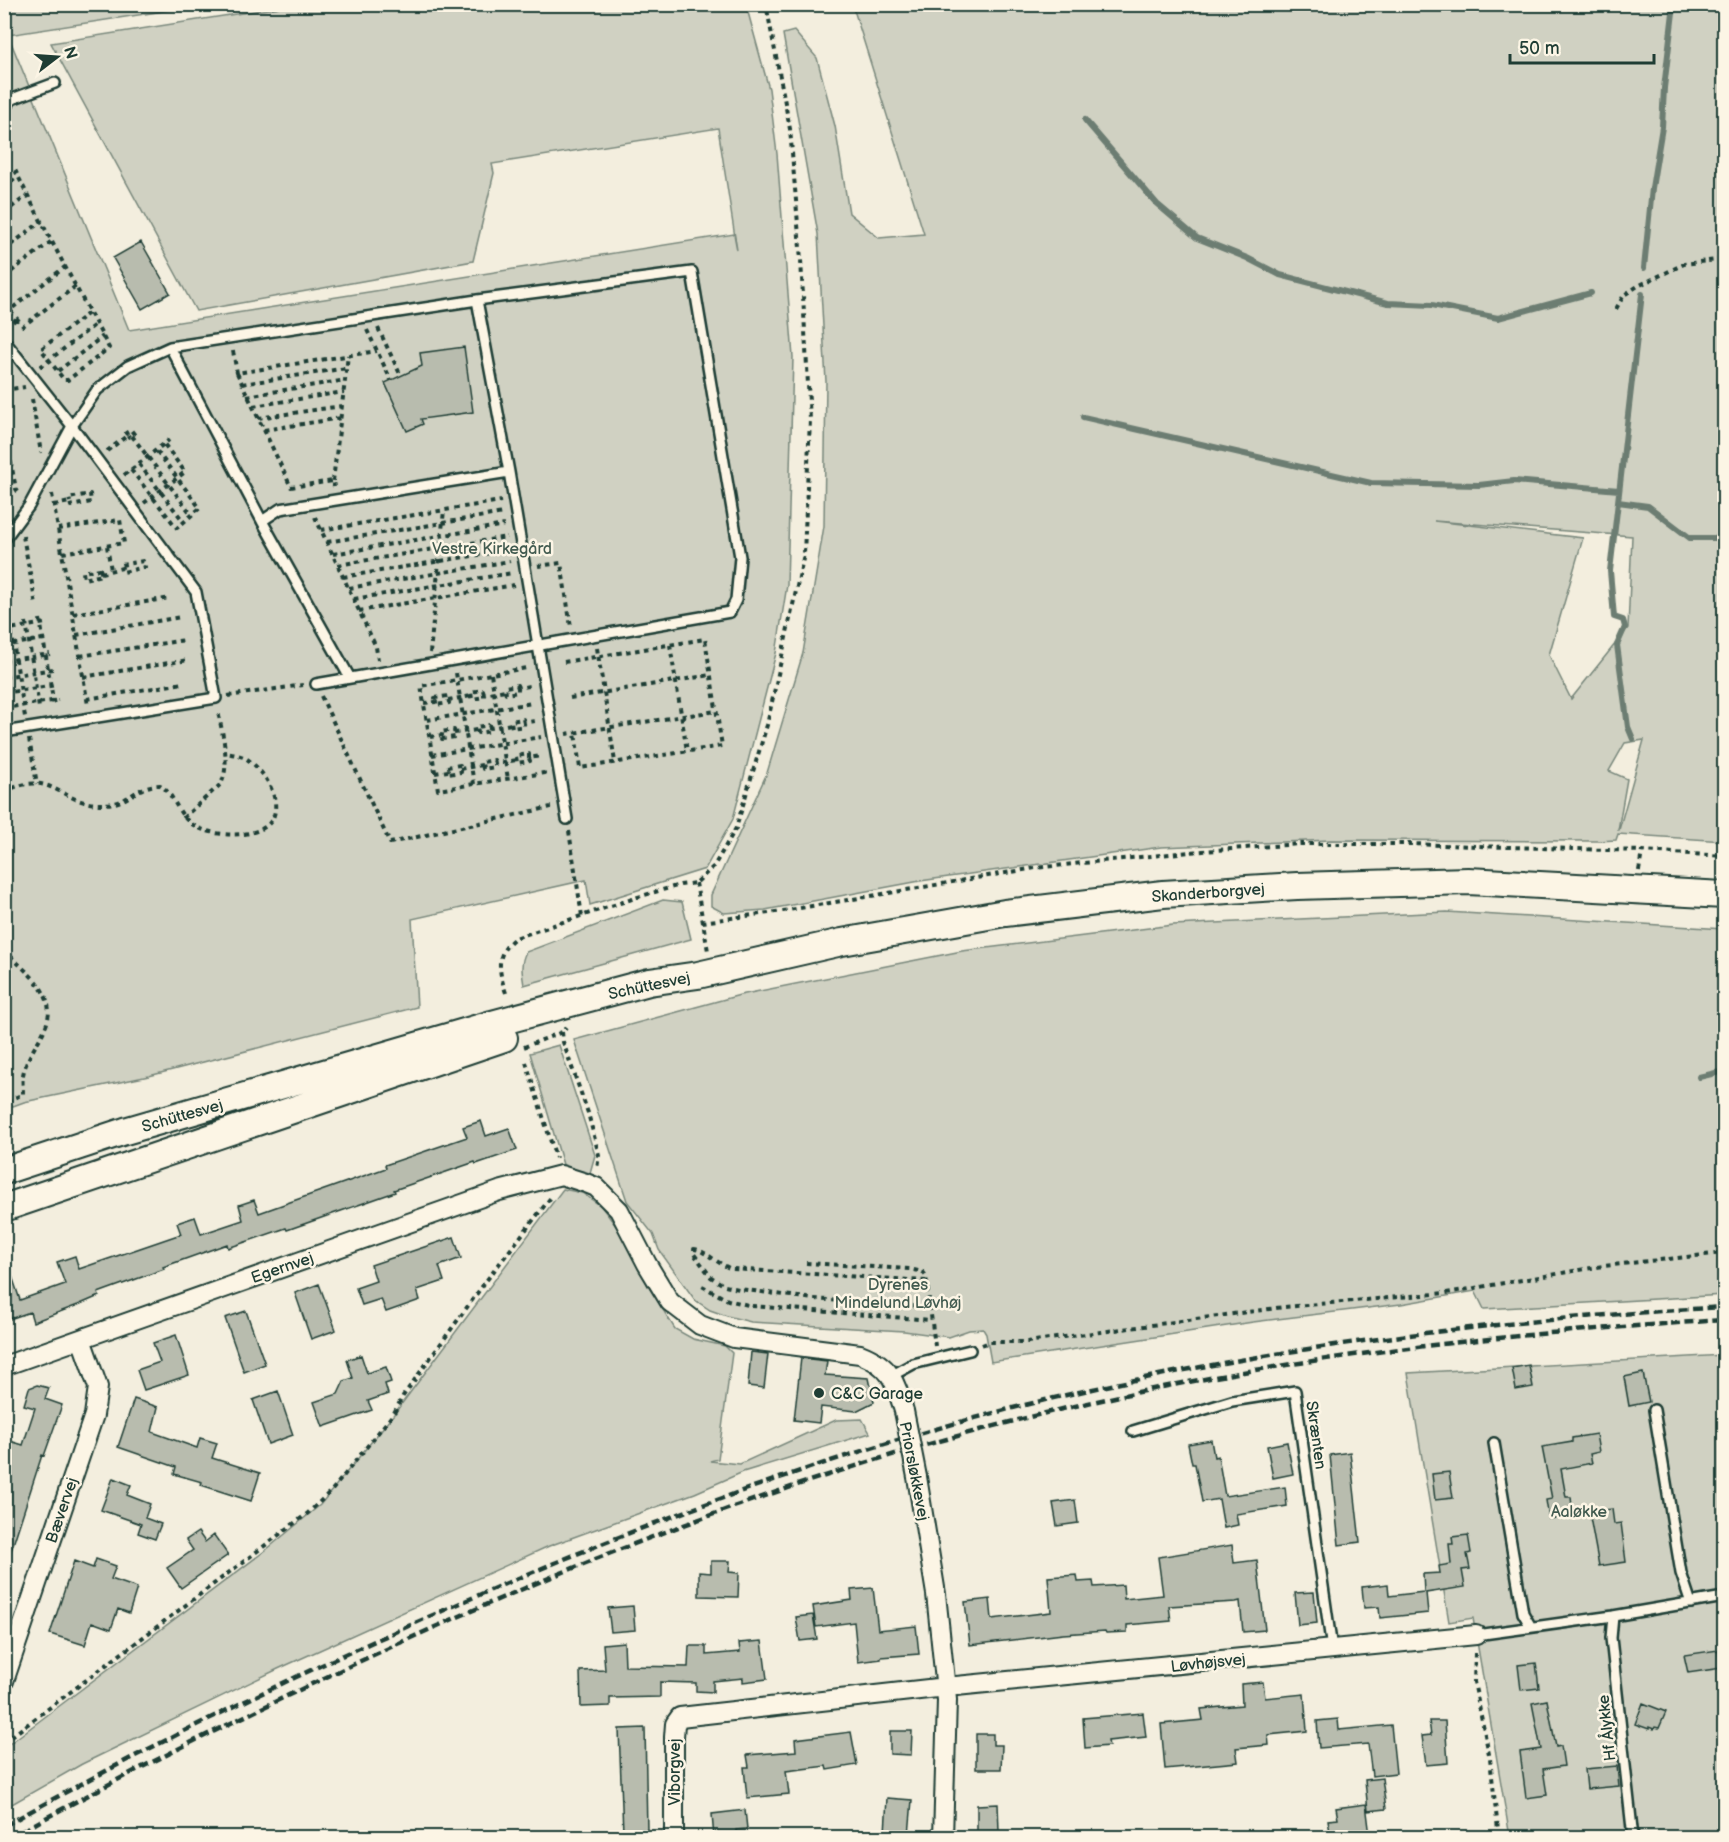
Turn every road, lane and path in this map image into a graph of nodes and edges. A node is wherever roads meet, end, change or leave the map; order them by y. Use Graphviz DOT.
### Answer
graph roads {
  1 [pos="766,4"];
  2 [pos="55,83"];
  3 [pos="4,109"];
  4 [pos="15,170"];
  5 [pos="18,177"];
  6 [pos="4,187"];
  7 [pos="28,195"];
  8 [pos="4,213"];
  9 [pos="42,221"];
  10 [pos="52,241"];
  11 [pos="4,250"];
  12 [pos="1725,259"];
  13 [pos="66,267"];
  14 [pos="4,276"];
  15 [pos="76,286"];
  16 [pos="477,300"];
  17 [pos="1616,309"];
  18 [pos="90,312"];
  19 [pos="376,315"];
  20 [pos="365,317"];
  21 [pos="16,318"];
  22 [pos="96,324"];
  23 [pos="4,329"];
  24 [pos="103,336"];
  25 [pos="231,338"];
  26 [pos="4,340"];
  27 [pos="170,347"];
  28 [pos="377,351"];
  29 [pos="348,355"];
  30 [pos="49,360"];
  31 [pos="347,368"];
  32 [pos="57,371"];
  33 [pos="237,373"];
  34 [pos="31,374"];
  35 [pos="401,376"];
  36 [pos="346,380"];
  37 [pos="391,380"];
  38 [pos="242,384"];
  39 [pos="344,392"];
  40 [pos="247,396"];
  41 [pos="32,398"];
  42 [pos="342,405"];
  43 [pos="253,406"];
  44 [pos="258,418"];
  45 [pos="341,418"];
  46 [pos="4,426"];
  47 [pos="72,426"];
  48 [pos="264,430"];
  49 [pos="169,440"];
  50 [pos="164,444"];
  51 [pos="156,450"];
  52 [pos="148,457"];
  53 [pos="97,459"];
  54 [pos="139,464"];
  55 [pos="52,465"];
  56 [pos="131,470"];
  57 [pos="509,472"];
  58 [pos="178,478"];
  59 [pos="333,481"];
  60 [pos="114,483"];
  61 [pos="169,484"];
  62 [pos="41,485"];
  63 [pos="160,491"];
  64 [pos="152,497"];
  65 [pos="514,499"];
  66 [pos="336,500"];
  67 [pos="70,502"];
  68 [pos="313,503"];
  69 [pos="54,505"];
  70 [pos="29,506"];
  71 [pos="135,510"];
  72 [pos="444,510"];
  73 [pos="503,513"];
  74 [pos="192,515"];
  75 [pos="262,521"];
  76 [pos="184,522"];
  77 [pos="443,523"];
  78 [pos="505,525"];
  79 [pos="15,527"];
  80 [pos="58,529"];
  81 [pos="321,530"];
  82 [pos="442,536"];
  83 [pos="507,537"];
  84 [pos="4,540"];
  85 [pos="327,542"];
  86 [pos="106,546"];
  87 [pos="441,548"];
  88 [pos="508,550"];
  89 [pos="62,553"];
  90 [pos="333,554"];
  91 [pos="440,561"];
  92 [pos="510,561"];
  93 [pos="338,565"];
  94 [pos="122,568"];
  95 [pos="525,568"];
  96 [pos="111,570"];
  97 [pos="101,573"];
  98 [pos="438,573"];
  99 [pos="512,573"];
  100 [pos="343,577"];
  101 [pos="437,585"];
  102 [pos="514,585"];
  103 [pos="349,588"];
  104 [pos="4,589"];
  105 [pos="170,597"];
  106 [pos="436,598"];
  107 [pos="354,599"];
  108 [pos="36,605"];
  109 [pos="8,610"];
  110 [pos="359,611"];
  111 [pos="73,614"];
  112 [pos="181,617"];
  113 [pos="10,623"];
  114 [pos="26,624"];
  115 [pos="11,629"];
  116 [pos="4,630"];
  117 [pos="76,635"];
  118 [pos="595,636"];
  119 [pos="46,639"];
  120 [pos="185,640"];
  121 [pos="573,640"];
  122 [pos="28,642"];
  123 [pos="13,644"];
  124 [pos="670,645"];
  125 [pos="4,646"];
  126 [pos="538,646"];
  127 [pos="48,654"];
  128 [pos="80,656"];
  129 [pos="31,657"];
  130 [pos="598,657"];
  131 [pos="15,659"];
  132 [pos="189,660"];
  133 [pos="454,660"];
  134 [pos="4,661"];
  135 [pos="564,662"];
  136 [pos="429,665"];
  137 [pos="51,669"];
  138 [pos="33,672"];
  139 [pos="380,673"];
  140 [pos="491,674"];
  141 [pos="18,675"];
  142 [pos="711,675"];
  143 [pos="4,677"];
  144 [pos="83,678"];
  145 [pos="350,678"];
  146 [pos="457,680"];
  147 [pos="675,681"];
  148 [pos="183,683"];
  149 [pos="316,684"];
  150 [pos="54,685"];
  151 [pos="296,686"];
  152 [pos="530,686"];
  153 [pos="36,688"];
  154 [pos="21,690"];
  155 [pos="494,692"];
  156 [pos="604,692"];
  157 [pos="5,693"];
  158 [pos="243,693"];
  159 [pos="216,698"];
  160 [pos="460,698"];
  161 [pos="570,698"];
  162 [pos="87,699"];
  163 [pos="532,703"];
  164 [pos="424,704"];
  165 [pos="23,705"];
  166 [pos="39,705"];
  167 [pos="497,709"];
  168 [pos="6,710"];
  169 [pos="716,711"];
  170 [pos="463,714"];
  171 [pos="681,716"];
  172 [pos="90,718"];
  173 [pos="427,720"];
  174 [pos="535,721"];
  175 [pos="500,726"];
  176 [pos="27,728"];
  177 [pos="610,728"];
  178 [pos="4,732"];
  179 [pos="465,732"];
  180 [pos="575,733"];
  181 [pos="552,736"];
  182 [pos="430,737"];
  183 [pos="538,738"];
  184 [pos="503,744"];
  185 [pos="468,749"];
  186 [pos="687,751"];
  187 [pos="225,753"];
  188 [pos="432,755"];
  189 [pos="541,756"];
  190 [pos="506,761"];
  191 [pos="615,763"];
  192 [pos="471,767"];
  193 [pos="435,773"];
  194 [pos="508,779"];
  195 [pos="37,784"];
  196 [pos="474,784"];
  197 [pos="4,792"];
  198 [pos="564,804"];
  199 [pos="183,818"];
  200 [pos="567,823"];
  201 [pos="4,845"];
  202 [pos="1725,855"];
  203 [pos="4,870"];
  204 [pos="696,884"];
  205 [pos="1725,895"];
  206 [pos="582,916"];
  207 [pos="702,922"];
  208 [pos="4,950"];
  209 [pos="703,964"];
  210 [pos="506,993"];
  211 [pos="562,1032"];
  212 [pos="526,1062"];
  213 [pos="4,1103"];
  214 [pos="4,1171"];
  215 [pos="561,1175"];
  216 [pos="596,1188"];
  217 [pos="4,1208"];
  218 [pos="1725,1253"];
  219 [pos="806,1263"];
  220 [pos="926,1281"];
  221 [pos="702,1286"];
  222 [pos="929,1307"];
  223 [pos="931,1320"];
  224 [pos="81,1339"];
  225 [pos="970,1350"];
  226 [pos="936,1357"];
  227 [pos="4,1366"];
  228 [pos="891,1376"];
  229 [pos="1654,1410"];
  230 [pos="1133,1431"];
  231 [pos="1494,1443"];
  232 [pos="1725,1597"];
  233 [pos="1691,1603"];
  234 [pos="1613,1616"];
  235 [pos="1530,1627"];
  236 [pos="1476,1635"];
  237 [pos="1332,1649"];
  238 [pos="4,1681"];
  239 [pos="946,1687"];
  240 [pos="689,1715"];
  241 [pos="4,1742"];
  242 [pos="675,1838"];
  243 [pos="943,1838"];
  244 [pos="1499,1838"];
  245 [pos="1633,1838"];
  1 -- 204 [label="path"];
  2 -- 3 [label="lane"];
  4 -- 5 [label="path"];
  5 -- 6 [label="path"];
  5 -- 7 [label="path"];
  7 -- 8 [label="path"];
  7 -- 9 [label="path"];
  9 -- 10 [label="path"];
  9 -- 11 [label="path"];
  10 -- 13 [label="path"];
  10 -- 14 [label="path"];
  12 -- 17 [label="path"];
  13 -- 15 [label="path"];
  13 -- 21 [label="path"];
  15 -- 18 [label="path"];
  15 -- 21 [label="path"];
  16 -- 19 [label="lane"];
  16 -- 57 [label="lane"];
  16 -- 118 [label="lane"];
  18 -- 22 [label="path"];
  18 -- 30 [label="path"];
  19 -- 20 [label="lane"];
  19 -- 35 [label="path"];
  20 -- 25 [label="lane"];
  20 -- 28 [label="path"];
  21 -- 23 [label="path"];
  22 -- 24 [label="path"];
  22 -- 30 [label="path"];
  24 -- 32 [label="path"];
  24 -- 32 [label="path"];
  25 -- 27 [label="lane"];
  25 -- 33 [label="path"];
  26 -- 34 [label="lane"];
  27 -- 47 [label="lane"];
  27 -- 75 [label="lane"];
  28 -- 29 [label="path"];
  28 -- 37 [label="path"];
  29 -- 31 [label="path"];
  29 -- 33 [label="path"];
  30 -- 32 [label="path"];
  30 -- 34 [label="path"];
  31 -- 36 [label="path"];
  31 -- 38 [label="path"];
  33 -- 38 [label="path"];
  34 -- 47 [label="lane"];
  36 -- 39 [label="path"];
  36 -- 40 [label="path"];
  38 -- 40 [label="path"];
  39 -- 42 [label="path"];
  39 -- 43 [label="path"];
  40 -- 43 [label="path"];
  41 -- 55 [label="path"];
  42 -- 44 [label="path"];
  42 -- 45 [label="path"];
  43 -- 44 [label="path"];
  44 -- 48 [label="path"];
  45 -- 48 [label="path"];
  45 -- 59 [label="path"];
  46 -- 70 [label="path"];
  47 -- 53 [label="lane"];
  47 -- 55 [label="lane"];
  48 -- 59 [label="path"];
  49 -- 50 [label="path"];
  50 -- 51 [label="path"];
  50 -- 58 [label="path"];
  51 -- 52 [label="path"];
  51 -- 58 [label="path"];
  52 -- 53 [label="path"];
  52 -- 54 [label="path"];
  52 -- 61 [label="path"];
  53 -- 60 [label="lane"];
  54 -- 56 [label="path"];
  54 -- 63 [label="path"];
  55 -- 62 [label="lane"];
  56 -- 60 [label="path"];
  56 -- 64 [label="path"];
  57 -- 65 [label="lane"];
  57 -- 66 [label="lane"];
  58 -- 61 [label="path"];
  58 -- 74 [label="path"];
  59 -- 66 [label="path"];
  60 -- 71 [label="lane"];
  61 -- 63 [label="path"];
  61 -- 74 [label="path"];
  62 -- 69 [label="path"];
  62 -- 70 [label="lane"];
  63 -- 64 [label="path"];
  63 -- 76 [label="path"];
  64 -- 71 [label="path"];
  64 -- 76 [label="path"];
  65 -- 72 [label="path"];
  65 -- 95 [label="lane"];
  66 -- 68 [label="lane"];
  67 -- 67 [label="path"];
  67 -- 69 [label="path"];
  68 -- 75 [label="lane"];
  68 -- 81 [label="path"];
  69 -- 80 [label="path"];
  70 -- 79 [label="lane"];
  71 -- 159 [label="lane"];
  72 -- 77 [label="path"];
  72 -- 81 [label="path"];
  73 -- 77 [label="path"];
  74 -- 76 [label="path"];
  75 -- 145 [label="lane"];
  77 -- 82 [label="path"];
  77 -- 85 [label="path"];
  78 -- 82 [label="path"];
  79 -- 84 [label="lane"];
  79 -- 108 [label="path"];
  80 -- 86 [label="path"];
  80 -- 89 [label="path"];
  81 -- 85 [label="path"];
  82 -- 87 [label="path"];
  82 -- 90 [label="path"];
  83 -- 87 [label="path"];
  85 -- 90 [label="path"];
  86 -- 89 [label="path"];
  86 -- 96 [label="path"];
  87 -- 91 [label="path"];
  87 -- 93 [label="path"];
  88 -- 91 [label="path"];
  89 -- 111 [label="path"];
  90 -- 93 [label="path"];
  91 -- 98 [label="path"];
  91 -- 100 [label="path"];
  92 -- 98 [label="path"];
  93 -- 100 [label="path"];
  94 -- 94 [label="path"];
  94 -- 96 [label="path"];
  95 -- 121 [label="path"];
  95 -- 126 [label="lane"];
  96 -- 97 [label="path"];
  97 -- 97 [label="path"];
  98 -- 101 [label="path"];
  98 -- 103 [label="path"];
  99 -- 101 [label="path"];
  100 -- 103 [label="path"];
  101 -- 106 [label="path"];
  101 -- 107 [label="path"];
  102 -- 106 [label="path"];
  103 -- 107 [label="path"];
  104 -- 109 [label="path"];
  105 -- 111 [label="path"];
  106 -- 110 [label="path"];
  106 -- 136 [label="path"];
  107 -- 110 [label="path"];
  110 -- 139 [label="path"];
  111 -- 117 [label="path"];
  112 -- 117 [label="path"];
  113 -- 115 [label="path"];
  114 -- 115 [label="path"];
  114 -- 119 [label="path"];
  114 -- 122 [label="path"];
  115 -- 116 [label="path"];
  115 -- 123 [label="path"];
  117 -- 128 [label="path"];
  118 -- 121 [label="lane"];
  118 -- 130 [label="path"];
  119 -- 122 [label="path"];
  119 -- 127 [label="path"];
  120 -- 128 [label="path"];
  121 -- 126 [label="lane"];
  122 -- 123 [label="path"];
  122 -- 129 [label="path"];
  123 -- 125 [label="path"];
  123 -- 131 [label="path"];
  124 -- 130 [label="path"];
  124 -- 142 [label="path"];
  124 -- 147 [label="path"];
  126 -- 133 [label="lane"];
  126 -- 181 [label="lane"];
  127 -- 129 [label="path"];
  127 -- 137 [label="path"];
  128 -- 144 [label="path"];
  129 -- 131 [label="path"];
  129 -- 138 [label="path"];
  130 -- 135 [label="path"];
  130 -- 156 [label="path"];
  131 -- 134 [label="path"];
  131 -- 141 [label="path"];
  132 -- 144 [label="path"];
  133 -- 136 [label="lane"];
  133 -- 146 [label="path"];
  136 -- 139 [label="lane"];
  137 -- 138 [label="path"];
  137 -- 150 [label="path"];
  138 -- 141 [label="path"];
  138 -- 153 [label="path"];
  139 -- 145 [label="lane"];
  140 -- 146 [label="path"];
  140 -- 152 [label="path"];
  140 -- 155 [label="path"];
  141 -- 143 [label="path"];
  141 -- 154 [label="path"];
  142 -- 147 [label="path"];
  142 -- 169 [label="path"];
  144 -- 162 [label="path"];
  145 -- 149 [label="lane"];
  146 -- 160 [label="path"];
  146 -- 164 [label="path"];
  147 -- 156 [label="path"];
  147 -- 171 [label="path"];
  148 -- 162 [label="path"];
  149 -- 198 [label="path"];
  150 -- 153 [label="path"];
  150 -- 166 [label="path"];
  151 -- 158 [label="path"];
  152 -- 155 [label="path"];
  152 -- 163 [label="path"];
  153 -- 154 [label="path"];
  153 -- 166 [label="path"];
  154 -- 157 [label="path"];
  154 -- 165 [label="path"];
  155 -- 160 [label="path"];
  155 -- 167 [label="path"];
  156 -- 161 [label="path"];
  156 -- 177 [label="path"];
  157 -- 168 [label="path"];
  159 -- 172 [label="lane"];
  159 -- 187 [label="path"];
  160 -- 164 [label="path"];
  160 -- 170 [label="path"];
  162 -- 172 [label="path"];
  163 -- 167 [label="path"];
  163 -- 174 [label="path"];
  164 -- 173 [label="path"];
  165 -- 166 [label="path"];
  165 -- 168 [label="path"];
  165 -- 176 [label="path"];
  167 -- 170 [label="path"];
  167 -- 175 [label="path"];
  169 -- 171 [label="path"];
  169 -- 186 [label="path"];
  170 -- 173 [label="path"];
  170 -- 179 [label="path"];
  171 -- 177 [label="path"];
  171 -- 186 [label="path"];
  172 -- 176 [label="lane"];
  173 -- 182 [label="path"];
  174 -- 175 [label="path"];
  174 -- 183 [label="path"];
  175 -- 179 [label="path"];
  175 -- 184 [label="path"];
  176 -- 178 [label="lane"];
  176 -- 195 [label="path"];
  177 -- 180 [label="path"];
  177 -- 191 [label="path"];
  179 -- 182 [label="path"];
  179 -- 185 [label="path"];
  180 -- 181 [label="path"];
  180 -- 191 [label="path"];
  181 -- 183 [label="path"];
  181 -- 198 [label="lane"];
  182 -- 188 [label="path"];
  183 -- 184 [label="path"];
  183 -- 189 [label="path"];
  184 -- 185 [label="path"];
  184 -- 190 [label="path"];
  185 -- 188 [label="path"];
  185 -- 192 [label="path"];
  186 -- 191 [label="path"];
  187 -- 199 [label="path"];
  187 -- 199 [label="path"];
  188 -- 193 [label="path"];
  189 -- 190 [label="path"];
  189 -- 194 [label="path"];
  190 -- 192 [label="path"];
  190 -- 194 [label="path"];
  192 -- 193 [label="path"];
  192 -- 196 [label="path"];
  193 -- 196 [label="path"];
  194 -- 196 [label="path"];
  195 -- 197 [label="path"];
  195 -- 199 [label="path"];
  198 -- 200 [label="lane"];
  200 -- 206 [label="path"];
  201 -- 203 [label="path"];
  202 -- 207 [label="path"];
  204 -- 206 [label="path"];
  204 -- 207 [label="path"];
  205 -- 209 [label="main road, Skanderborgvej"];
  206 -- 210 [label="path"];
  207 -- 209 [label="path"];
  208 -- 213 [label="path"];
  209 -- 214 [label="main road, Schüttesvej"];
  209 -- 217 [label="main road, Schüttesvej"];
  211 -- 216 [label="path"];
  212 -- 215 [label="path"];
  215 -- 216 [label="street, Priorsløkkevej"];
  215 -- 224 [label="street, Egernvej"];
  215 -- 241 [label="path"];
  216 -- 228 [label="street, Priorsløkkevej"];
  218 -- 225 [label="path"];
  219 -- 220 [label="path"];
  220 -- 222 [label="path"];
  220 -- 222 [label="path"];
  221 -- 223 [label="path"];
  222 -- 223 [label="path"];
  223 -- 226 [label="path"];
  224 -- 227 [label="street, Egernvej"];
  224 -- 238 [label="street, Bævervej"];
  225 -- 226 [label="lane"];
  226 -- 228 [label="lane"];
  228 -- 239 [label="street, Priorsløkkevej, bridge"];
  229 -- 233 [label="lane"];
  230 -- 237 [label="lane, Skrænten"];
  231 -- 235 [label="lane"];
  232 -- 233 [label="lane, Løvhøjsvej"];
  233 -- 234 [label="lane, Løvhøjsvej"];
  234 -- 235 [label="lane, Løvhøjsvej"];
  234 -- 245 [label="lane, Hf Ålykke"];
  235 -- 236 [label="lane, Løvhøjsvej"];
  236 -- 237 [label="street, Løvhøjsvej"];
  236 -- 244 [label="path"];
  237 -- 239 [label="street, Løvhøjsvej"];
  239 -- 240 [label="street, Løvhøjsvej"];
  239 -- 243 [label="street, Priorsløkkevej"];
  240 -- 242 [label="street, Viborgvej"];
}
